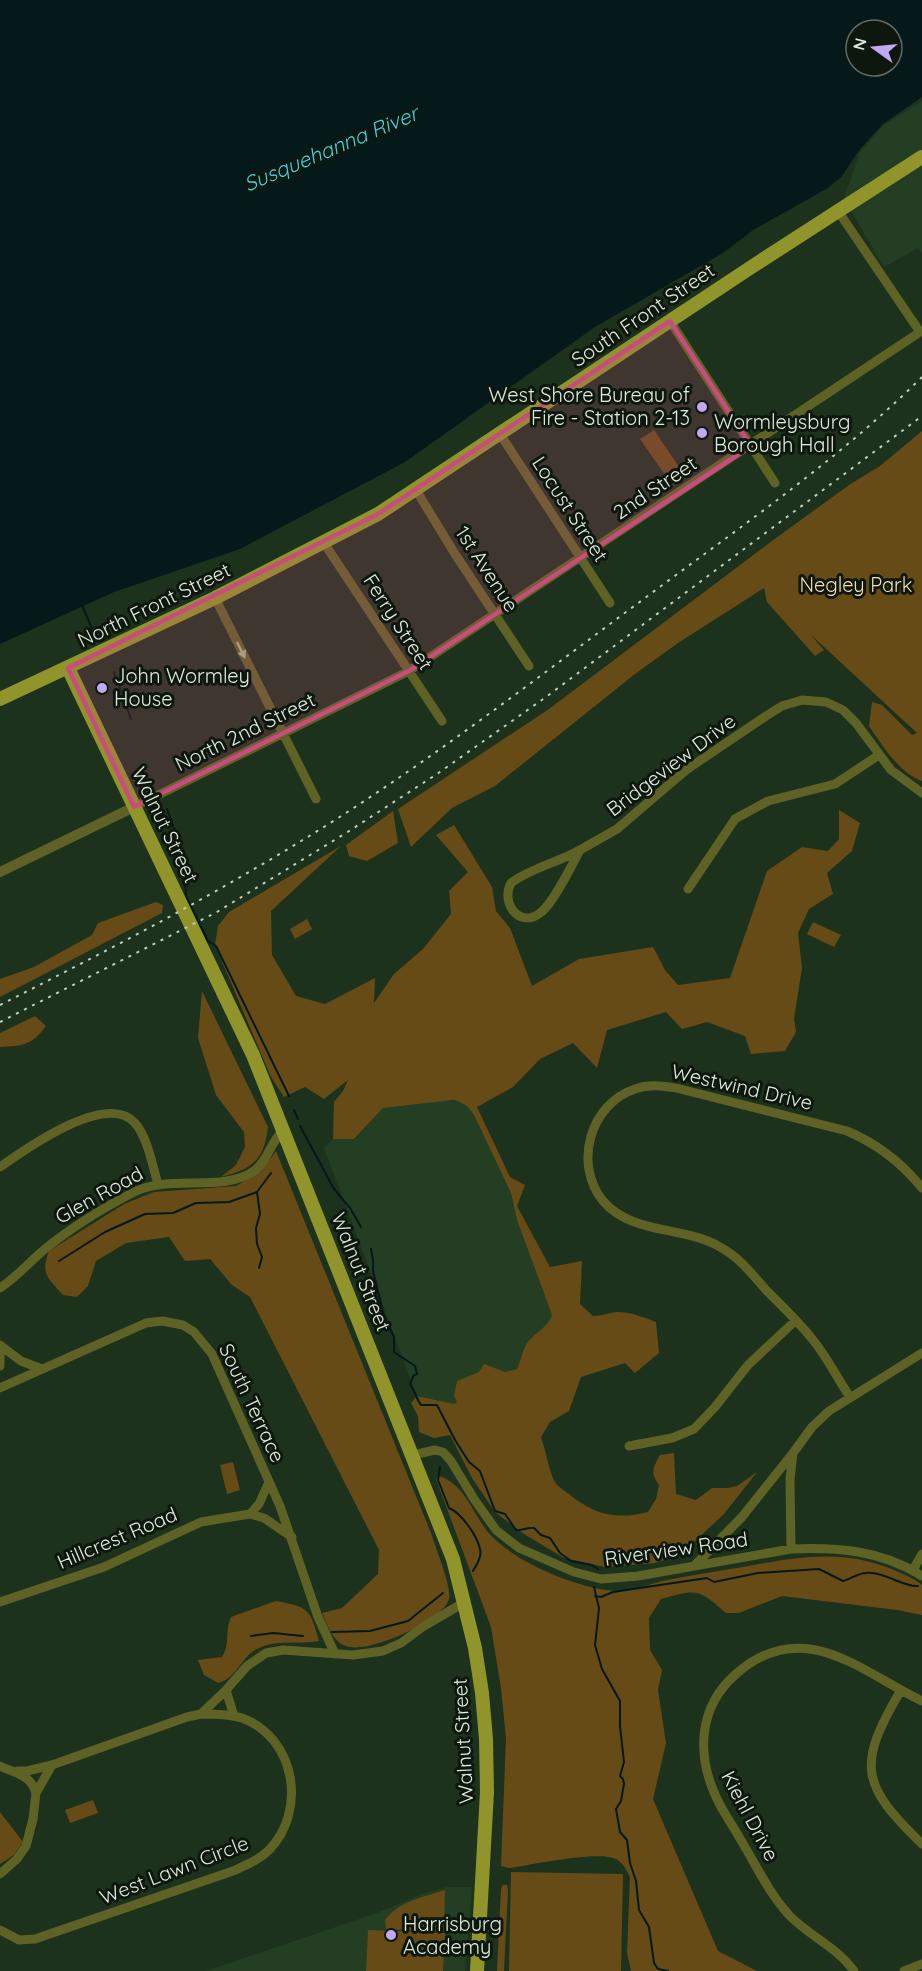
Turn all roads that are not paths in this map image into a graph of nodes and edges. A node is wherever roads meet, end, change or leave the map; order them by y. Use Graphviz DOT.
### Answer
graph roads {
  1 [pos="922,157"];
  2 [pos="838,211"];
  3 [pos="670,321"];
  4 [pos="500,434"];
  5 [pos="751,446"];
  6 [pos="775,483"];
  7 [pos="416,490"];
  8 [pos="324,543"];
  9 [pos="581,559"];
  10 [pos="215,598"];
  11 [pos="610,603"];
  12 [pos="495,615"];
  13 [pos="529,666"];
  14 [pos="68,668"];
  15 [pos="409,671"];
  16 [pos="0,699"];
  17 [pos="442,721"];
  18 [pos="283,734"];
  19 [pos="879,755"];
  20 [pos="922,793"];
  21 [pos="316,799"];
  22 [pos="134,807"];
  23 [pos="580,850"];
  24 [pos="0,872"];
  25 [pos="688,889"];
  26 [pos="284,1131"];
  27 [pos="0,1167"];
  28 [pos="158,1184"];
  29 [pos="922,1188"];
  30 [pos="0,1288"];
  31 [pos="795,1321"];
  32 [pos="0,1346"];
  33 [pos="922,1353"];
  34 [pos="0,1366"];
  35 [pos="42,1369"];
  36 [pos="0,1388"];
  37 [pos="850,1397"];
  38 [pos="629,1446"];
  39 [pos="793,1453"];
  40 [pos="413,1455"];
  41 [pos="269,1482"];
  42 [pos="250,1514"];
  43 [pos="292,1537"];
  44 [pos="790,1549"];
  45 [pos="922,1554"];
  46 [pos="694,1566"];
  47 [pos="918,1573"];
  48 [pos="0,1602"];
  49 [pos="465,1602"];
  50 [pos="335,1654"];
  51 [pos="226,1690"];
  52 [pos="901,1690"];
  53 [pos="922,1701"];
  54 [pos="201,1714"];
  55 [pos="234,1716"];
  56 [pos="52,1765"];
  57 [pos="0,1766"];
  58 [pos="18,1771"];
  59 [pos="36,1793"];
  60 [pos="922,1844"];
  61 [pos="0,1874"];
  62 [pos="0,1930"];
  63 [pos="922,1964"];
  64 [pos="477,1971"];
  65 [pos="854,1971"];
  66 [pos="904,1971"];
  1 -- 2 [label="main road, South Front Street"];
  2 -- 3 [label="main road, South Front Street"];
  2 -- 5 [label="street, 2nd Street"];
  3 -- 4 [label="main road, South Front Street"];
  3 -- 5 [label="street"];
  4 -- 7 [label="main road, South Front Street"];
  4 -- 9 [label="street, Locust Street"];
  5 -- 6 [label="street"];
  5 -- 9 [label="street, 2nd Street"];
  7 -- 8 [label="main road, South Front Street"];
  7 -- 12 [label="street, 1st Avenue"];
  8 -- 10 [label="main road, North Front Street"];
  8 -- 15 [label="street, Ferry Street"];
  9 -- 11 [label="street, Locust Street"];
  9 -- 12 [label="street, 2nd Street"];
  10 -- 14 [label="main road, North Front Street"];
  10 -- 18 [label="street, one-way"];
  12 -- 13 [label="street, 1st Avenue"];
  12 -- 15 [label="street, 2nd Street"];
  14 -- 16 [label="main road, North Front Street"];
  14 -- 22 [label="main road, Walnut Street"];
  15 -- 17 [label="street, Ferry Street"];
  15 -- 18 [label="street, North 2nd Street"];
  18 -- 21 [label="street"];
  18 -- 22 [label="street, North 2nd Street"];
  19 -- 20 [label="street, Bridgeview Drive"];
  19 -- 23 [label="street, Bridgeview Drive"];
  19 -- 25 [label="street"];
  22 -- 24 [label="street, North 2nd Street"];
  22 -- 26 [label="main road, Walnut Street"];
  23 -- 23 [label="street, Bridgeview Drive"];
  26 -- 28 [label="street, Glen Road"];
  26 -- 40 [label="main road, Walnut Street"];
  27 -- 28 [label="street"];
  28 -- 30 [label="street, Glen Road"];
  29 -- 31 [label="street, Westwind Drive"];
  31 -- 37 [label="street, Westwind Drive"];
  31 -- 38 [label="street"];
  32 -- 34 [label="street"];
  32 -- 35 [label="street"];
  33 -- 37 [label="street"];
  35 -- 36 [label="street, South Terrace"];
  35 -- 41 [label="street, South Terrace"];
  37 -- 39 [label="street"];
  39 -- 44 [label="street"];
  39 -- 46 [label="street"];
  40 -- 46 [label="street, Riverview Road"];
  40 -- 49 [label="main road, Walnut Street"];
  41 -- 42 [label="street"];
  41 -- 43 [label="street, South Terrace"];
  42 -- 43 [label="street"];
  42 -- 48 [label="street, Hillcrest Road"];
  43 -- 50 [label="street, South Terrace"];
  44 -- 46 [label="street, Riverview Road"];
  44 -- 47 [label="street, Riverview Road"];
  45 -- 47 [label="street"];
  49 -- 50 [label="street"];
  49 -- 64 [label="main road, Walnut Street"];
  50 -- 51 [label="street"];
  51 -- 54 [label="street"];
  51 -- 55 [label="street"];
  52 -- 53 [label="street, Kiehl Drive"];
  52 -- 60 [label="street"];
  52 -- 65 [label="street, Kiehl Drive"];
  54 -- 55 [label="street, West Lawn Circle"];
  54 -- 56 [label="street"];
  55 -- 62 [label="street, West Lawn Circle"];
  56 -- 58 [label="street"];
  56 -- 59 [label="street"];
  57 -- 58 [label="street"];
  58 -- 59 [label="street"];
  59 -- 61 [label="street"];
  63 -- 66 [label="street"];
}
